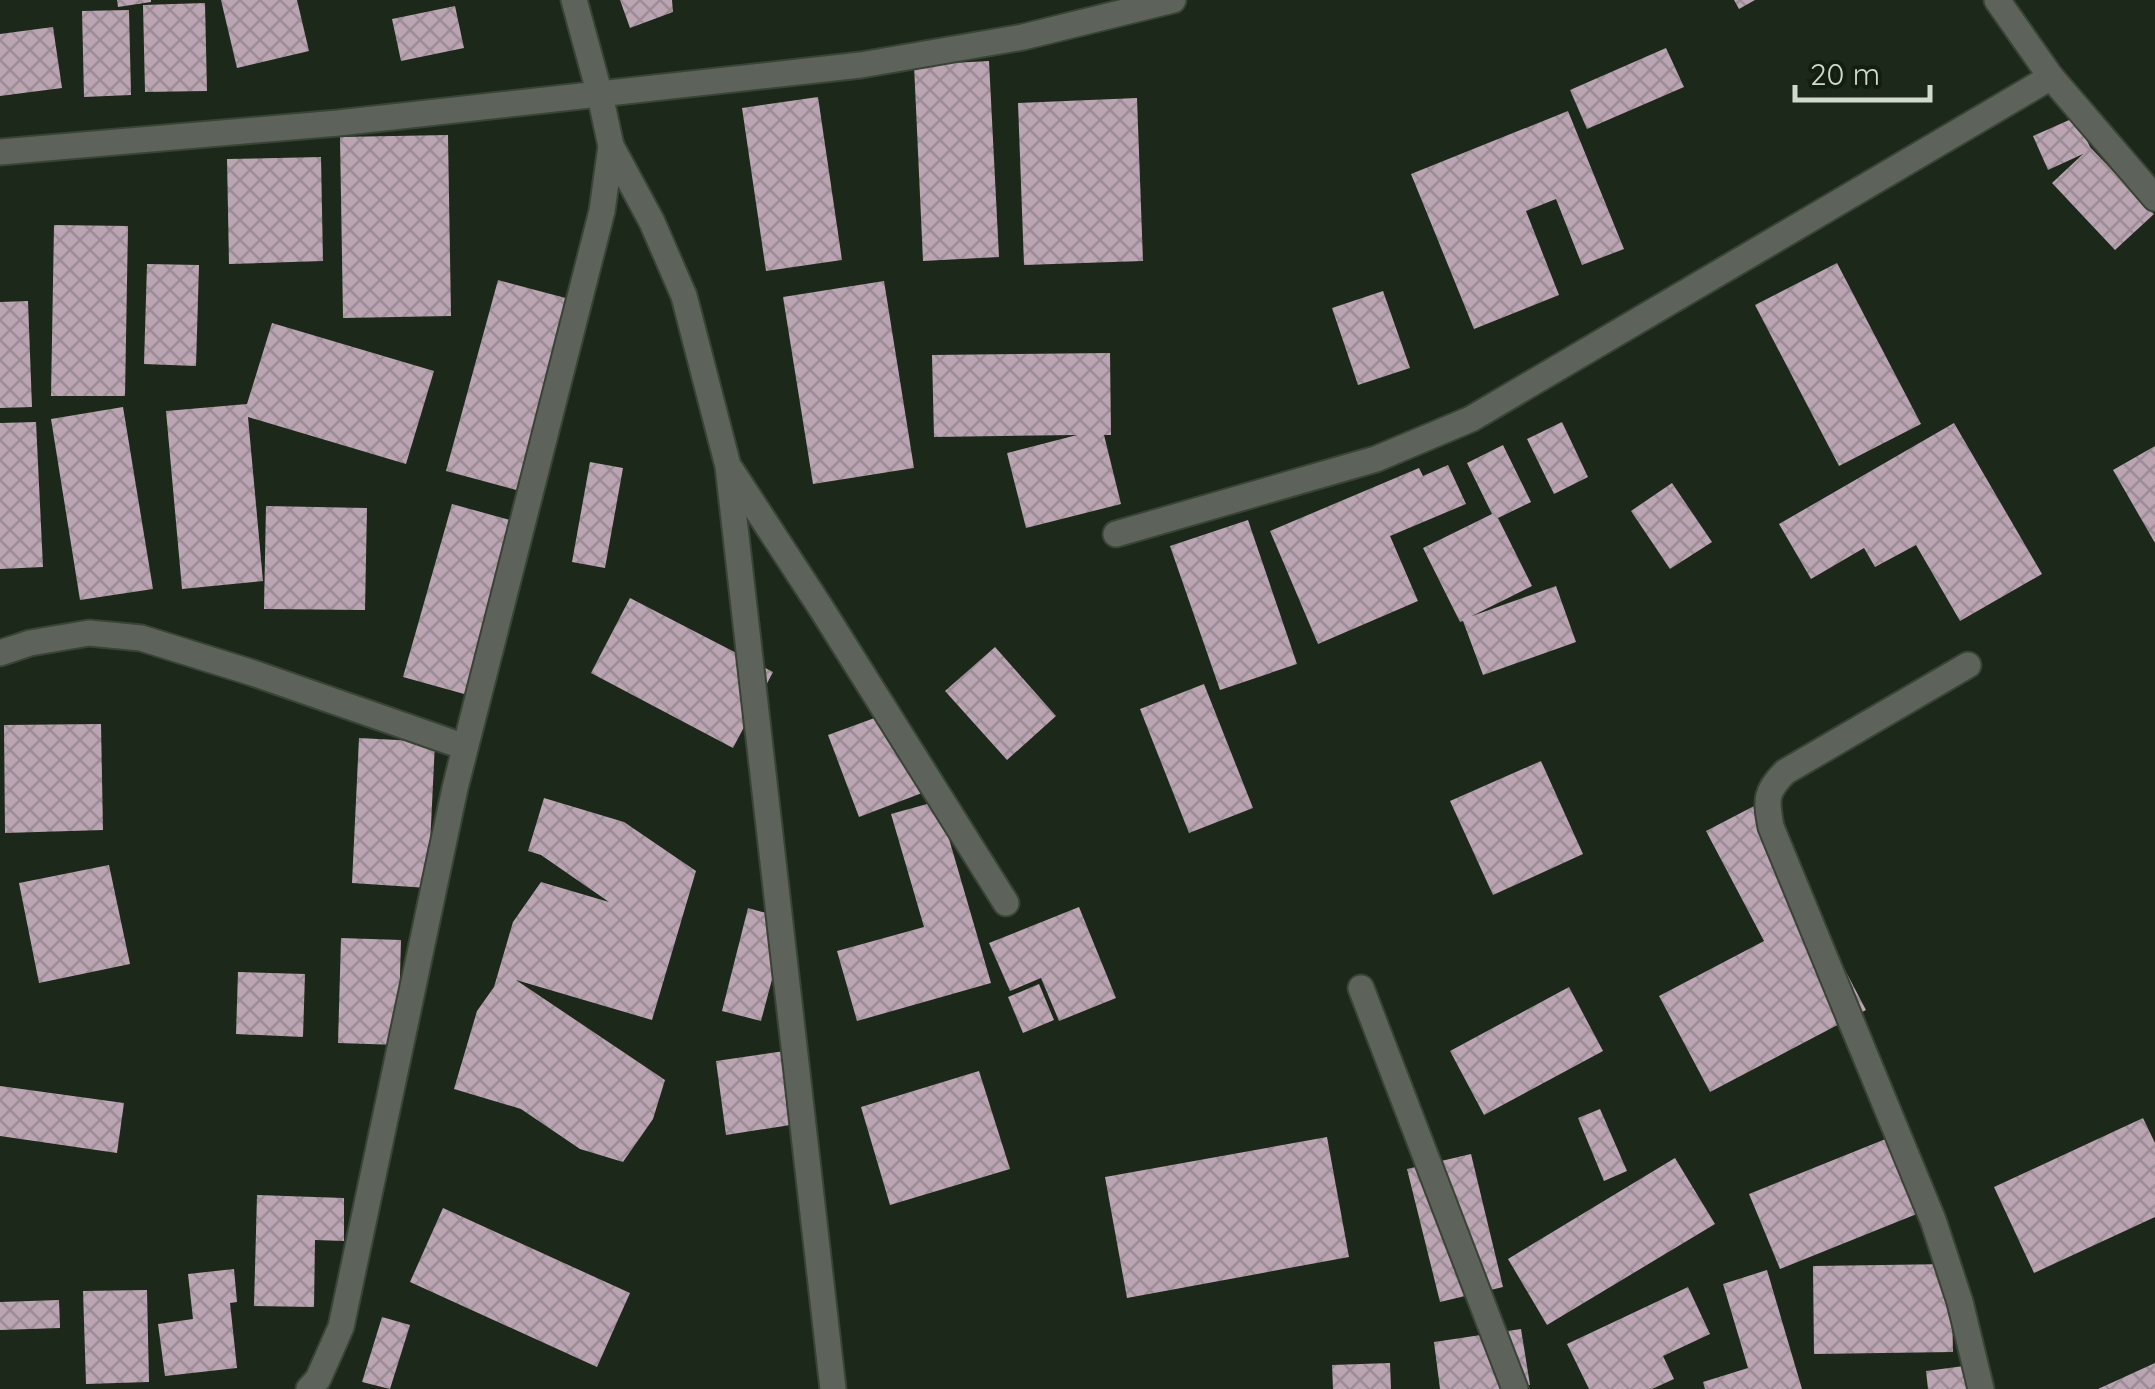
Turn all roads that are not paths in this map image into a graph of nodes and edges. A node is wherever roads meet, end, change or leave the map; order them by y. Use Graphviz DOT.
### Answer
graph roads {
  1 [pos="574,0"];
  2 [pos="1172,0"];
  3 [pos="1997,0"];
  4 [pos="2051,76"];
  5 [pos="600,95"];
  6 [pos="611,146"];
  7 [pos="0,152"];
  8 [pos="2155,198"];
  9 [pos="728,466"];
  10 [pos="1116,534"];
  11 [pos="0,653"];
  12 [pos="1968,665"];
  13 [pos="465,747"];
  14 [pos="1006,903"];
  15 [pos="1362,988"];
  16 [pos="308,1389"];
  17 [pos="833,1389"];
  18 [pos="1515,1389"];
  19 [pos="1981,1389"];
  1 -- 5 [label="street"];
  2 -- 5 [label="street"];
  3 -- 4 [label="street"];
  4 -- 8 [label="street"];
  4 -- 10 [label="street"];
  5 -- 6 [label="street"];
  5 -- 7 [label="street"];
  6 -- 9 [label="street"];
  6 -- 13 [label="street"];
  9 -- 14 [label="street"];
  9 -- 17 [label="street"];
  11 -- 13 [label="street"];
  12 -- 19 [label="street"];
  13 -- 16 [label="street"];
  15 -- 18 [label="street"];
}
